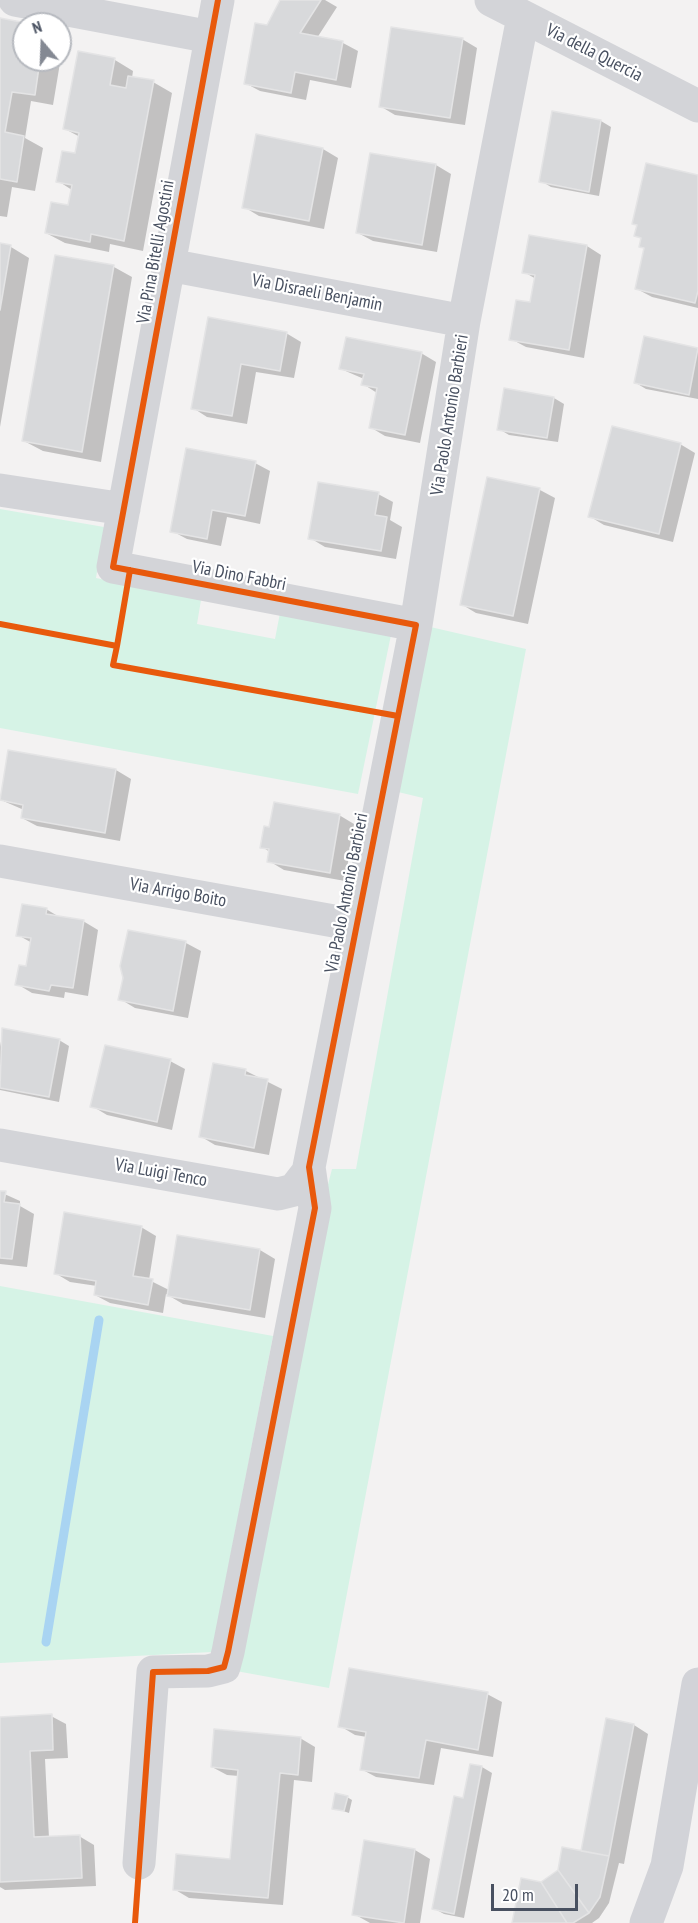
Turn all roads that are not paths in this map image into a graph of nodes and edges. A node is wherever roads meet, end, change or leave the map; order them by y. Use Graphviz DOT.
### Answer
graph roads {
  1 [pos="15,0"];
  2 [pos="218,0"];
  3 [pos="491,0"];
  4 [pos="523,17"];
  5 [pos="211,37"];
  6 [pos="698,106"];
  7 [pos="169,265"];
  8 [pos="465,321"];
  9 [pos="0,490"];
  10 [pos="124,509"];
  11 [pos="416,625"];
  12 [pos="0,861"];
  13 [pos="356,925"];
  14 [pos="0,1145"];
  15 [pos="309,1167"];
  16 [pos="698,1684"];
  17 [pos="139,1863"];
  18 [pos="667,1866"];
  19 [pos="646,1923"];
  20 [pos="670,1923"];
  1 -- 5 [label="street"];
  2 -- 5 [label="street, Via Pina Bitelli Agostini"];
  3 -- 4 [label="street, Via della Quercia"];
  4 -- 6 [label="street, Via della Quercia"];
  4 -- 8 [label="street, Via Paolo Antonio Barbieri"];
  5 -- 7 [label="street, Via Pina Bitelli Agostini"];
  7 -- 8 [label="street, Via Disraeli Benjamin"];
  7 -- 10 [label="street, Via Pina Bitelli Agostini"];
  8 -- 11 [label="street, Via Paolo Antonio Barbieri"];
  9 -- 10 [label="street"];
  10 -- 11 [label="street, Via Dino Fabbri"];
  11 -- 13 [label="street, Via Paolo Antonio Barbieri"];
  12 -- 13 [label="street, Via Arrigo Boito"];
  13 -- 15 [label="street, Via Paolo Antonio Barbieri"];
  14 -- 15 [label="street, Via Luigi Tenco"];
  15 -- 17 [label="street"];
  16 -- 18 [label="main road"];
  18 -- 19 [label="main road"];
  18 -- 20 [label="main road"];
}
